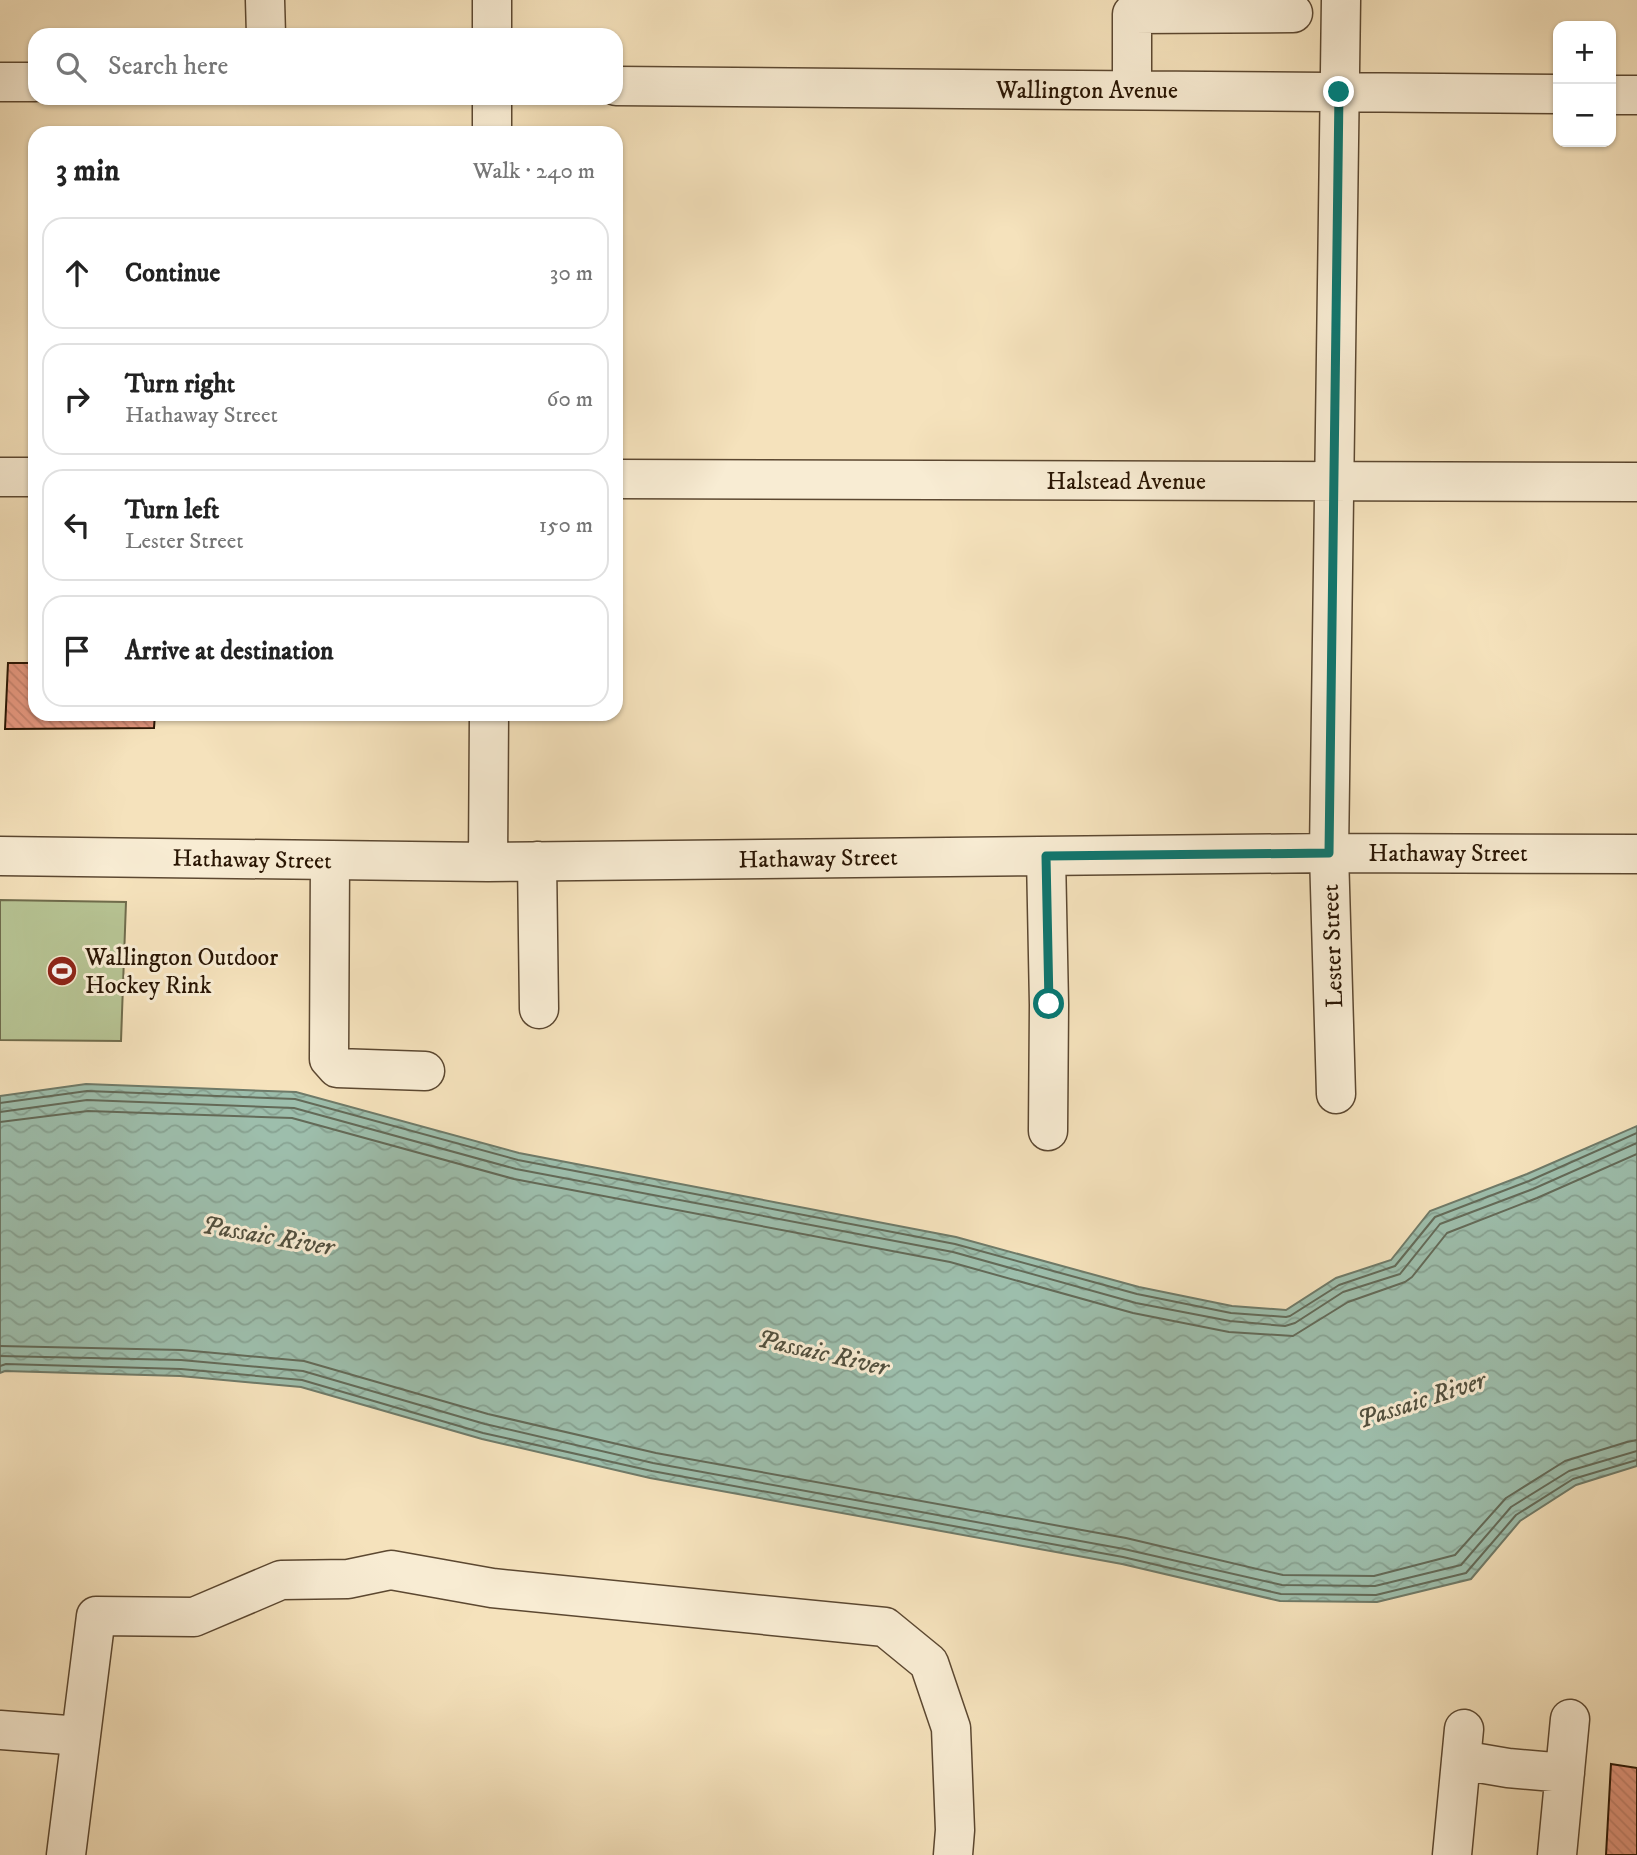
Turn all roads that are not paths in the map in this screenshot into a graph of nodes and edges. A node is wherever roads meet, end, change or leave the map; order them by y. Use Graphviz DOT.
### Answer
graph roads {
  1 [pos="265,0"];
  2 [pos="492,0"];
  3 [pos="1341,0"];
  4 [pos="1293,13"];
  5 [pos="266,28"];
  6 [pos="492,28"];
  7 [pos="0,82"];
  8 [pos="28,82"];
  9 [pos="623,86"];
  10 [pos="1132,90"];
  11 [pos="1339,92"];
  12 [pos="1553,94"];
  13 [pos="1616,95"];
  14 [pos="1637,95"];
  15 [pos="492,105"];
  16 [pos="492,126"];
  17 [pos="0,477"];
  18 [pos="28,477"];
  19 [pos="623,479"];
  20 [pos="1334,482"];
  21 [pos="1637,482"];
  22 [pos="489,721"];
  23 [pos="1329,853"];
  24 [pos="1637,854"];
  25 [pos="0,856"];
  26 [pos="1046,856"];
  27 [pos="330,860"];
  28 [pos="537,861"];
  29 [pos="488,862"];
  30 [pos="539,1009"];
  31 [pos="425,1071"];
  32 [pos="1336,1094"];
  33 [pos="1048,1131"];
  34 [pos="1570,1718"];
  35 [pos="0,1730"];
  36 [pos="81,1736"];
  37 [pos="1564,1773"];
  38 [pos="66,1855"];
  39 [pos="953,1855"];
  40 [pos="1452,1855"];
  41 [pos="1557,1855"];
  1 -- 5 [label="street"];
  2 -- 6 [label="street"];
  3 -- 11 [label="street, Lester Street"];
  4 -- 10 [label="street"];
  7 -- 8 [label="street"];
  9 -- 10 [label="street, Wallington Avenue"];
  10 -- 11 [label="street, Wallington Avenue"];
  11 -- 12 [label="street, Wallington Avenue"];
  11 -- 20 [label="street, Lester Street"];
  13 -- 14 [label="street"];
  15 -- 16 [label="street"];
  17 -- 18 [label="street"];
  19 -- 20 [label="street, Halstead Avenue"];
  20 -- 21 [label="street, Halstead Avenue"];
  20 -- 23 [label="street, Lester Street"];
  22 -- 29 [label="street"];
  23 -- 24 [label="street, Hathaway Street"];
  23 -- 26 [label="street, Hathaway Street"];
  23 -- 32 [label="street, Lester Street"];
  25 -- 27 [label="street, Hathaway Street"];
  26 -- 28 [label="street, Hathaway Street"];
  26 -- 33 [label="street"];
  27 -- 29 [label="street, Hathaway Street"];
  27 -- 31 [label="street"];
  28 -- 29 [label="street, Hathaway Street"];
  28 -- 30 [label="street"];
  34 -- 37 [label="street"];
  35 -- 36 [label="street"];
  36 -- 38 [label="street"];
  36 -- 39 [label="street"];
  37 -- 40 [label="street"];
  37 -- 41 [label="street"];
}
